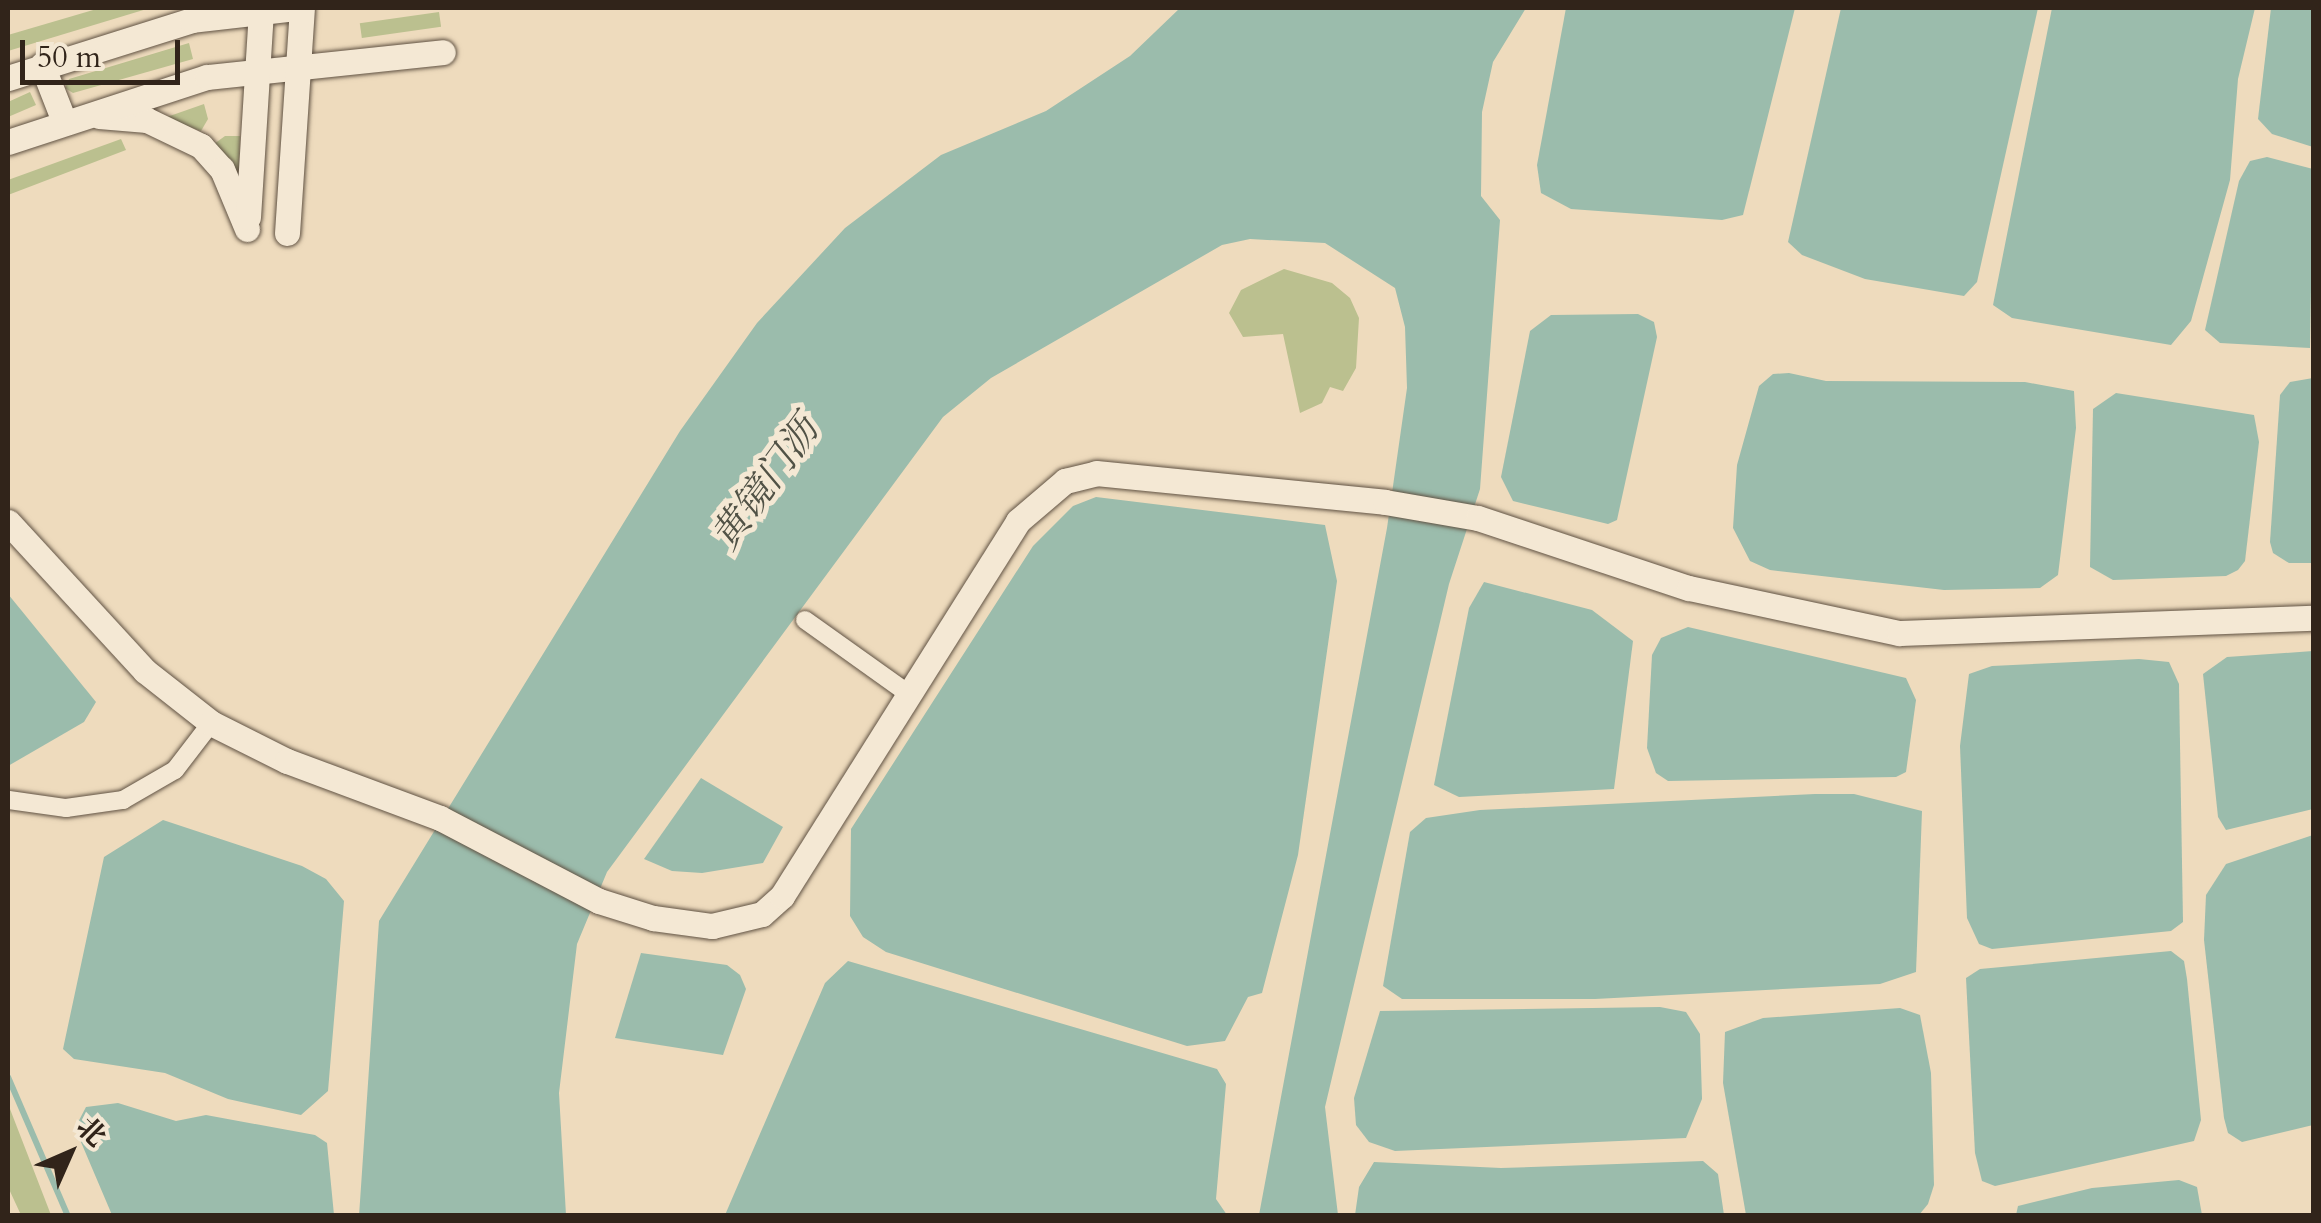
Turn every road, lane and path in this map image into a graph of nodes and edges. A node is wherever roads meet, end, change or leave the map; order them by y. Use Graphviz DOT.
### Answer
graph roads {
  1 [pos="299,8"];
  2 [pos="261,10"];
  3 [pos="443,52"];
  4 [pos="42,65"];
  5 [pos="298,69"];
  6 [pos="257,73"];
  7 [pos="8,78"];
  8 [pos="64,121"];
  9 [pos="8,142"];
  10 [pos="287,234"];
  11 [pos="8,522"];
  12 [pos="2314,618"];
  13 [pos="805,620"];
  14 [pos="910,695"];
  15 [pos="212,723"];
  16 [pos="9,800"];
  1 -- 2 [label="street"];
  1 -- 5 [label="street"];
  2 -- 4 [label="street"];
  2 -- 6 [label="street"];
  3 -- 5 [label="street"];
  4 -- 7 [label="street"];
  4 -- 8 [label="street"];
  5 -- 6 [label="street"];
  5 -- 10 [label="street"];
  6 -- 8 [label="street"];
  6 -- 8 [label="street"];
  8 -- 9 [label="street"];
  11 -- 15 [label="street"];
  12 -- 14 [label="street"];
  13 -- 14 [label="street"];
  14 -- 15 [label="street"];
  15 -- 16 [label="street"];
}
